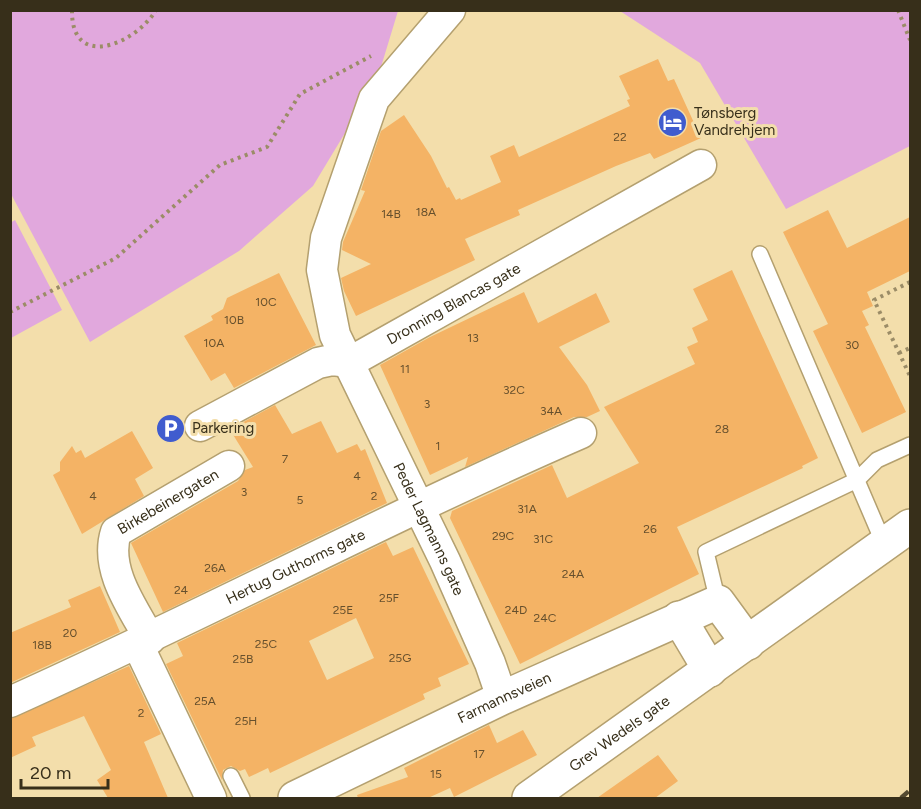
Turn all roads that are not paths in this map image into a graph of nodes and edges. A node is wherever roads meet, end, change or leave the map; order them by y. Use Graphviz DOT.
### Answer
graph roads {
  1 [pos="450,10"];
  2 [pos="701,165"];
  3 [pos="760,254"];
  4 [pos="350,362"];
  5 [pos="200,426"];
  6 [pos="581,433"];
  7 [pos="910,445"];
  8 [pos="229,466"];
  9 [pos="857,480"];
  10 [pos="418,508"];
  11 [pos="910,526"];
  12 [pos="884,544"];
  13 [pos="718,602"];
  14 [pos="679,618"];
  15 [pos="144,642"];
  16 [pos="748,643"];
  17 [pos="710,670"];
  18 [pos="502,698"];
  19 [pos="10,702"];
  20 [pos="231,776"];
  21 [pos="211,798"];
  22 [pos="242,798"];
  23 [pos="294,798"];
  24 [pos="529,798"];
  1 -- 4 [label="street, Peder Lagmanns gate"];
  2 -- 4 [label="street, Dronning Blancas gate"];
  3 -- 9 [label="lane"];
  4 -- 5 [label="street, Dronning Blancas gate"];
  4 -- 10 [label="street, Peder Lagmanns gate"];
  6 -- 10 [label="street, Hertug Guthorms gate"];
  7 -- 9 [label="lane"];
  8 -- 15 [label="street, Birkebeinergaten"];
  9 -- 12 [label="lane"];
  9 -- 13 [label="lane"];
  10 -- 15 [label="street, Hertug Guthorms gate"];
  10 -- 18 [label="street, Peder Lagmanns gate"];
  11 -- 12 [label="street"];
  12 -- 16 [label="street"];
  13 -- 14 [label="street, Farmannsveien"];
  13 -- 16 [label="street"];
  14 -- 17 [label="street"];
  14 -- 18 [label="street, Farmannsveien"];
  15 -- 19 [label="street, Hertug Guthorms gate"];
  15 -- 21 [label="street, Birkebeinergaten"];
  16 -- 17 [label="street"];
  17 -- 24 [label="street, Grev Wedels gate"];
  18 -- 23 [label="street, Farmannsveien"];
  20 -- 22 [label="lane"];
}
